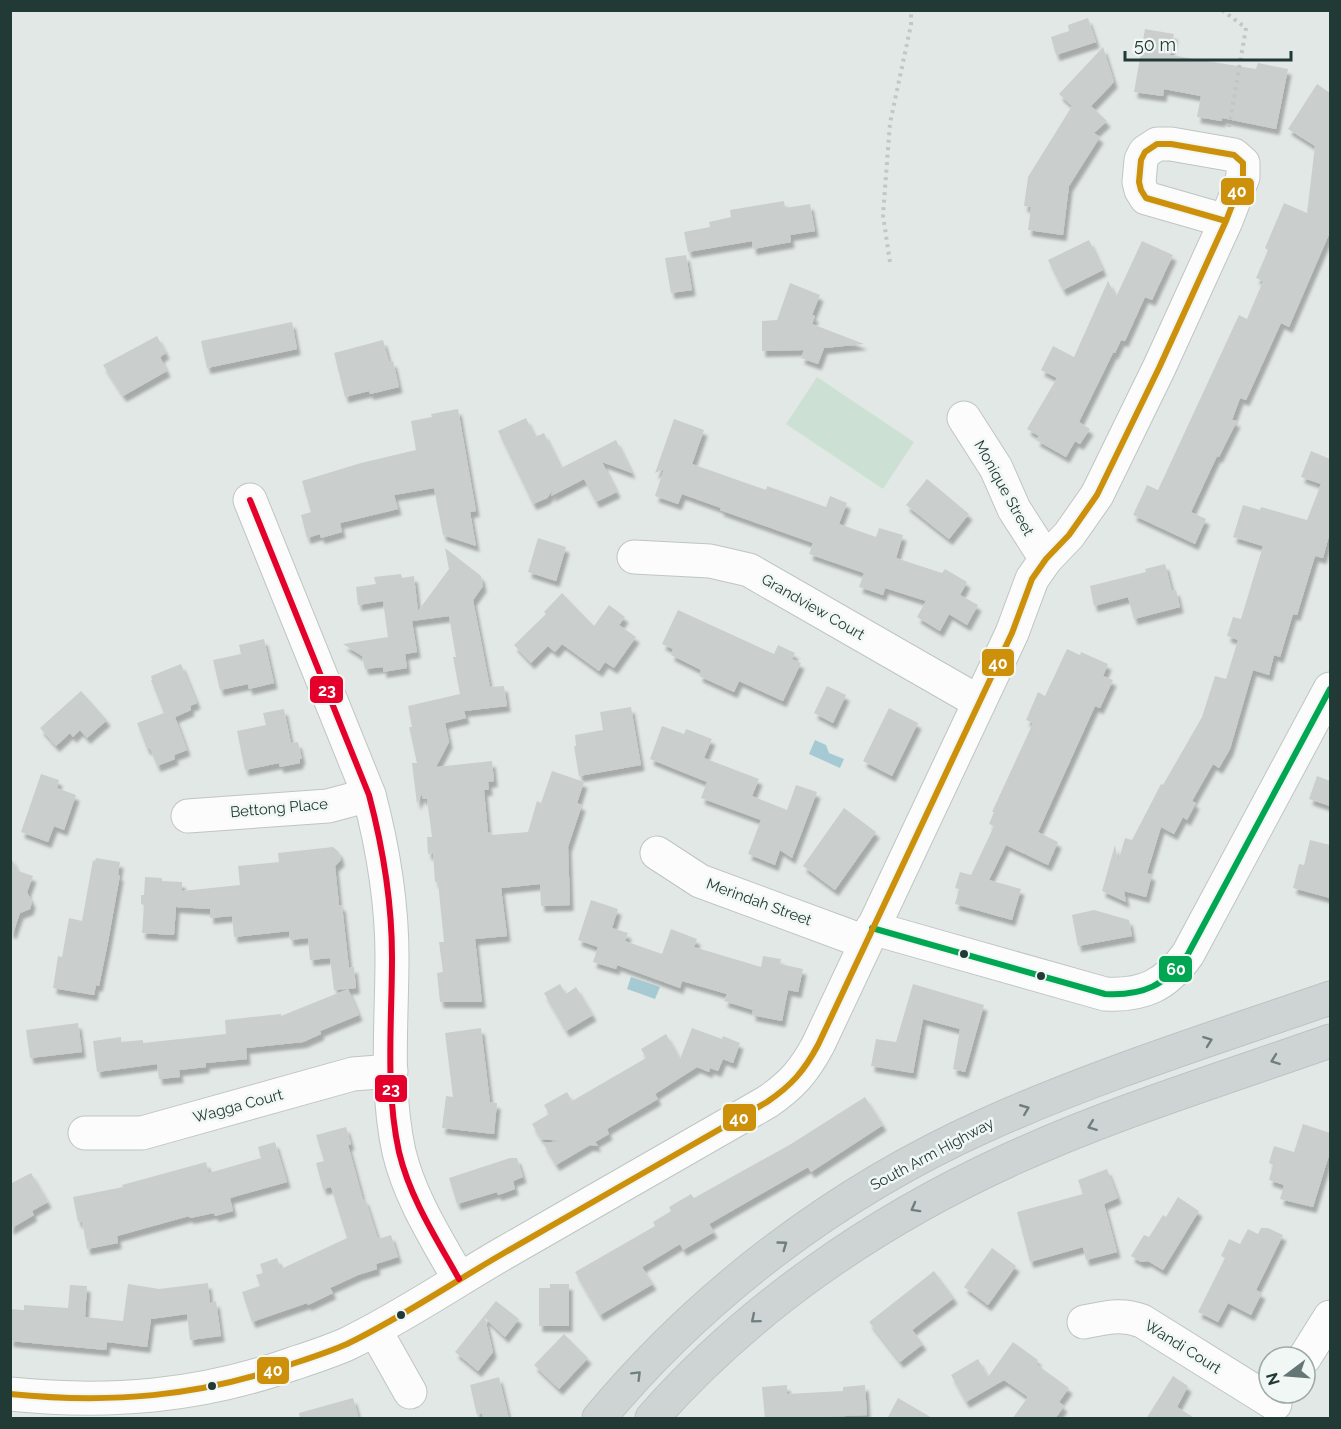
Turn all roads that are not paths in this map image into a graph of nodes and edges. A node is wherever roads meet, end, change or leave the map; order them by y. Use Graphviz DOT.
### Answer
graph roads {
  1 [pos="1226,221"];
  2 [pos="964,418"];
  3 [pos="250,500"];
  4 [pos="634,557"];
  5 [pos="1046,559"];
  6 [pos="1330,689"];
  7 [pos="979,702"];
  8 [pos="369,795"];
  9 [pos="188,816"];
  10 [pos="657,854"];
  11 [pos="869,935"];
  12 [pos="1330,998"];
  13 [pos="1330,1041"];
  14 [pos="390,1071"];
  15 [pos="86,1133"];
  16 [pos="459,1279"];
  17 [pos="1330,1317"];
  18 [pos="1084,1322"];
  19 [pos="375,1330"];
  20 [pos="1312,1345"];
  21 [pos="410,1392"];
  22 [pos="10,1394"];
  23 [pos="1257,1394"];
  24 [pos="147,1408"];
  25 [pos="599,1419"];
  26 [pos="652,1419"];
  1 -- 1 [label="street"];
  1 -- 5 [label="street"];
  2 -- 5 [label="street, Monique Street"];
  3 -- 8 [label="street"];
  4 -- 7 [label="street, Grandview Court"];
  5 -- 7 [label="street"];
  6 -- 11 [label="street, Merindah Street"];
  7 -- 11 [label="street"];
  8 -- 9 [label="street, Bettong Place"];
  8 -- 14 [label="street"];
  10 -- 11 [label="street, Merindah Street"];
  11 -- 16 [label="street"];
  25 -- 12 [label="main road, South Arm Highway, one-way"];
  13 -- 26 [label="main road, one-way"];
  14 -- 15 [label="street, Wagga Court"];
  14 -- 16 [label="street"];
  16 -- 19 [label="street"];
  17 -- 20 [label="street"];
  18 -- 23 [label="street, Wandi Court"];
  19 -- 21 [label="street"];
  19 -- 24 [label="street"];
  22 -- 24 [label="street"];
}
